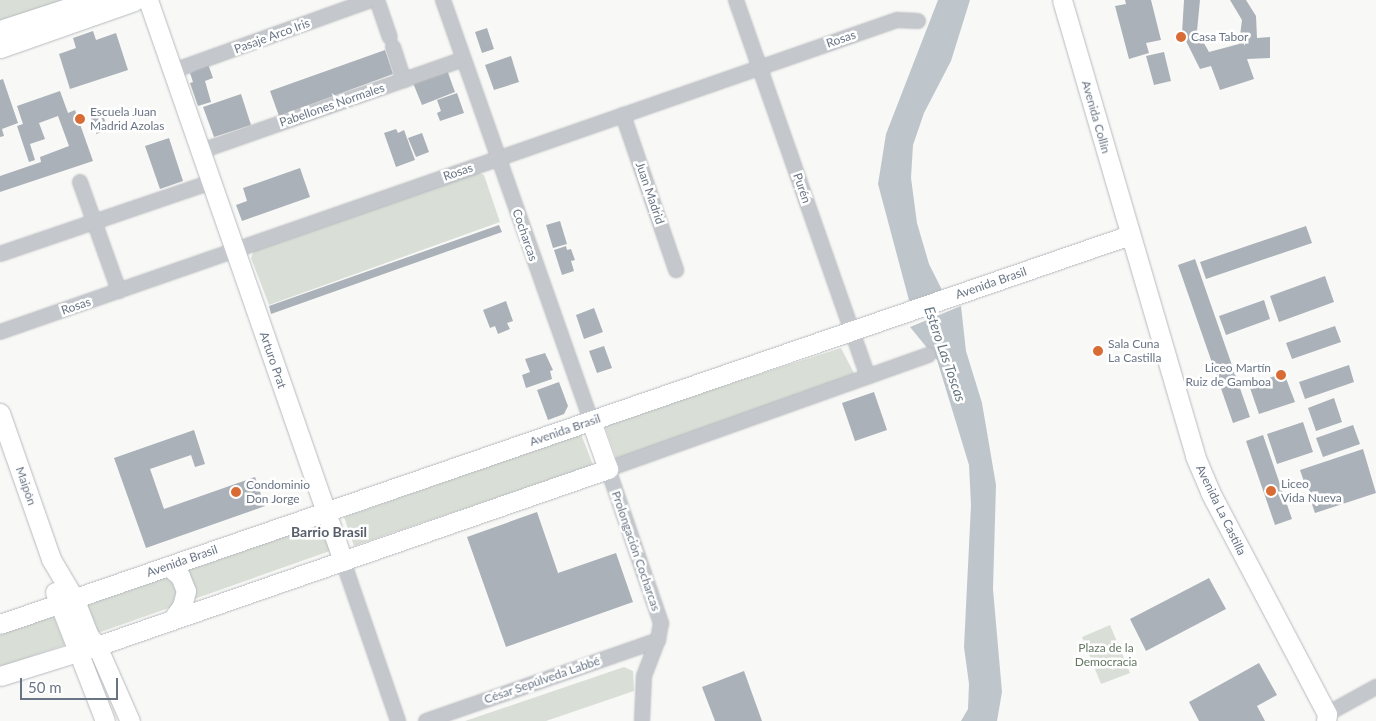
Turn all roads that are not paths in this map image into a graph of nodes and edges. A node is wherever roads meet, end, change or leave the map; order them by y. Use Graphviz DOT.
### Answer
graph roads {
  1 [pos="95,0"];
  2 [pos="134,0"];
  3 [pos="148,0"];
  4 [pos="371,0"];
  5 [pos="377,0"];
  6 [pos="443,0"];
  7 [pos="736,0"];
  8 [pos="1062,0"];
  9 [pos="918,21"];
  10 [pos="0,31"];
  11 [pos="0,47"];
  12 [pos="463,59"];
  13 [pos="760,67"];
  14 [pos="173,71"];
  15 [pos="404,80"];
  16 [pos="623,115"];
  17 [pos="201,151"];
  18 [pos="498,158"];
  19 [pos="80,182"];
  20 [pos="211,182"];
  21 [pos="94,222"];
  22 [pos="1130,235"];
  23 [pos="235,250"];
  24 [pos="0,254"];
  25 [pos="676,270"];
  26 [pos="119,291"];
  27 [pos="852,330"];
  28 [pos="0,332"];
  29 [pos="928,355"];
  30 [pos="868,377"];
  31 [pos="0,413"];
  32 [pos="591,421"];
  33 [pos="608,469"];
  34 [pos="326,512"];
  35 [pos="343,561"];
  36 [pos="168,566"];
  37 [pos="66,600"];
  38 [pos="172,620"];
  39 [pos="0,624"];
  40 [pos="119,638"];
  41 [pos="658,640"];
  42 [pos="98,646"];
  43 [pos="78,649"];
  44 [pos="0,676"];
  45 [pos="1376,687"];
  46 [pos="1330,719"];
  47 [pos="105,721"];
  48 [pos="130,721"];
  49 [pos="135,721"];
  50 [pos="398,721"];
  51 [pos="426,721"];
  52 [pos="642,721"];
  1 -- 10 [label="main road"];
  2 -- 11 [label="main road"];
  3 -- 14 [label="main road, Arturo Prat"];
  4 -- 14 [label="street, Pasaje Arco Iris"];
  5 -- 15 [label="street"];
  6 -- 12 [label="street, Cocharcas"];
  7 -- 13 [label="street, Purén"];
  8 -- 22 [label="main road, Avenida Collín"];
  9 -- 13 [label="street, Rosas"];
  12 -- 15 [label="street, Pabellones Normales"];
  12 -- 18 [label="street, Cocharcas"];
  13 -- 16 [label="street, Rosas"];
  13 -- 27 [label="street, Purén"];
  14 -- 17 [label="main road, Arturo Prat"];
  15 -- 17 [label="street, Pabellones Normales"];
  16 -- 18 [label="street, Rosas"];
  16 -- 25 [label="street, Juan Madrid"];
  17 -- 20 [label="main road, Arturo Prat"];
  18 -- 23 [label="street, Rosas"];
  18 -- 32 [label="street, Cocharcas"];
  19 -- 21 [label="street"];
  20 -- 21 [label="street"];
  20 -- 23 [label="main road, Arturo Prat"];
  21 -- 24 [label="street"];
  21 -- 26 [label="street"];
  22 -- 27 [label="main road, Avenida Brasil"];
  22 -- 46 [label="main road, Avenida La Castilla"];
  23 -- 26 [label="street, Rosas"];
  23 -- 34 [label="main road, Arturo Prat"];
  26 -- 28 [label="street, Rosas"];
  27 -- 30 [label="street, Purén"];
  27 -- 32 [label="main road, Avenida Brasil"];
  29 -- 30 [label="street"];
  30 -- 33 [label="street"];
  31 -- 37 [label="main road, Maipón"];
  32 -- 33 [label="main road, Cocharcas"];
  32 -- 34 [label="main road, Avenida Brasil"];
  33 -- 35 [label="main road"];
  33 -- 41 [label="street, Prolongación Cocharcas"];
  34 -- 35 [label="main road, Arturo Prat"];
  34 -- 36 [label="main road, Avenida Brasil"];
  35 -- 38 [label="main road"];
  35 -- 50 [label="street, Arturo Prat"];
  36 -- 37 [label="main road, Avenida Brasil"];
  36 -- 38 [label="main road"];
  37 -- 39 [label="main road, Avenida Brasil"];
  37 -- 42 [label="main road, Maipón"];
  37 -- 43 [label="main road, Maipón"];
  38 -- 40 [label="main road"];
  40 -- 42 [label="main road"];
  40 -- 49 [label="main road"];
  41 -- 51 [label="street, César Sepúlveda Labbé"];
  41 -- 52 [label="street, Prolongación Cocharcas"];
  42 -- 43 [label="main road"];
  42 -- 48 [label="main road, Maipón"];
  43 -- 44 [label="main road"];
  43 -- 47 [label="main road, Maipón"];
  45 -- 46 [label="street"];
}
